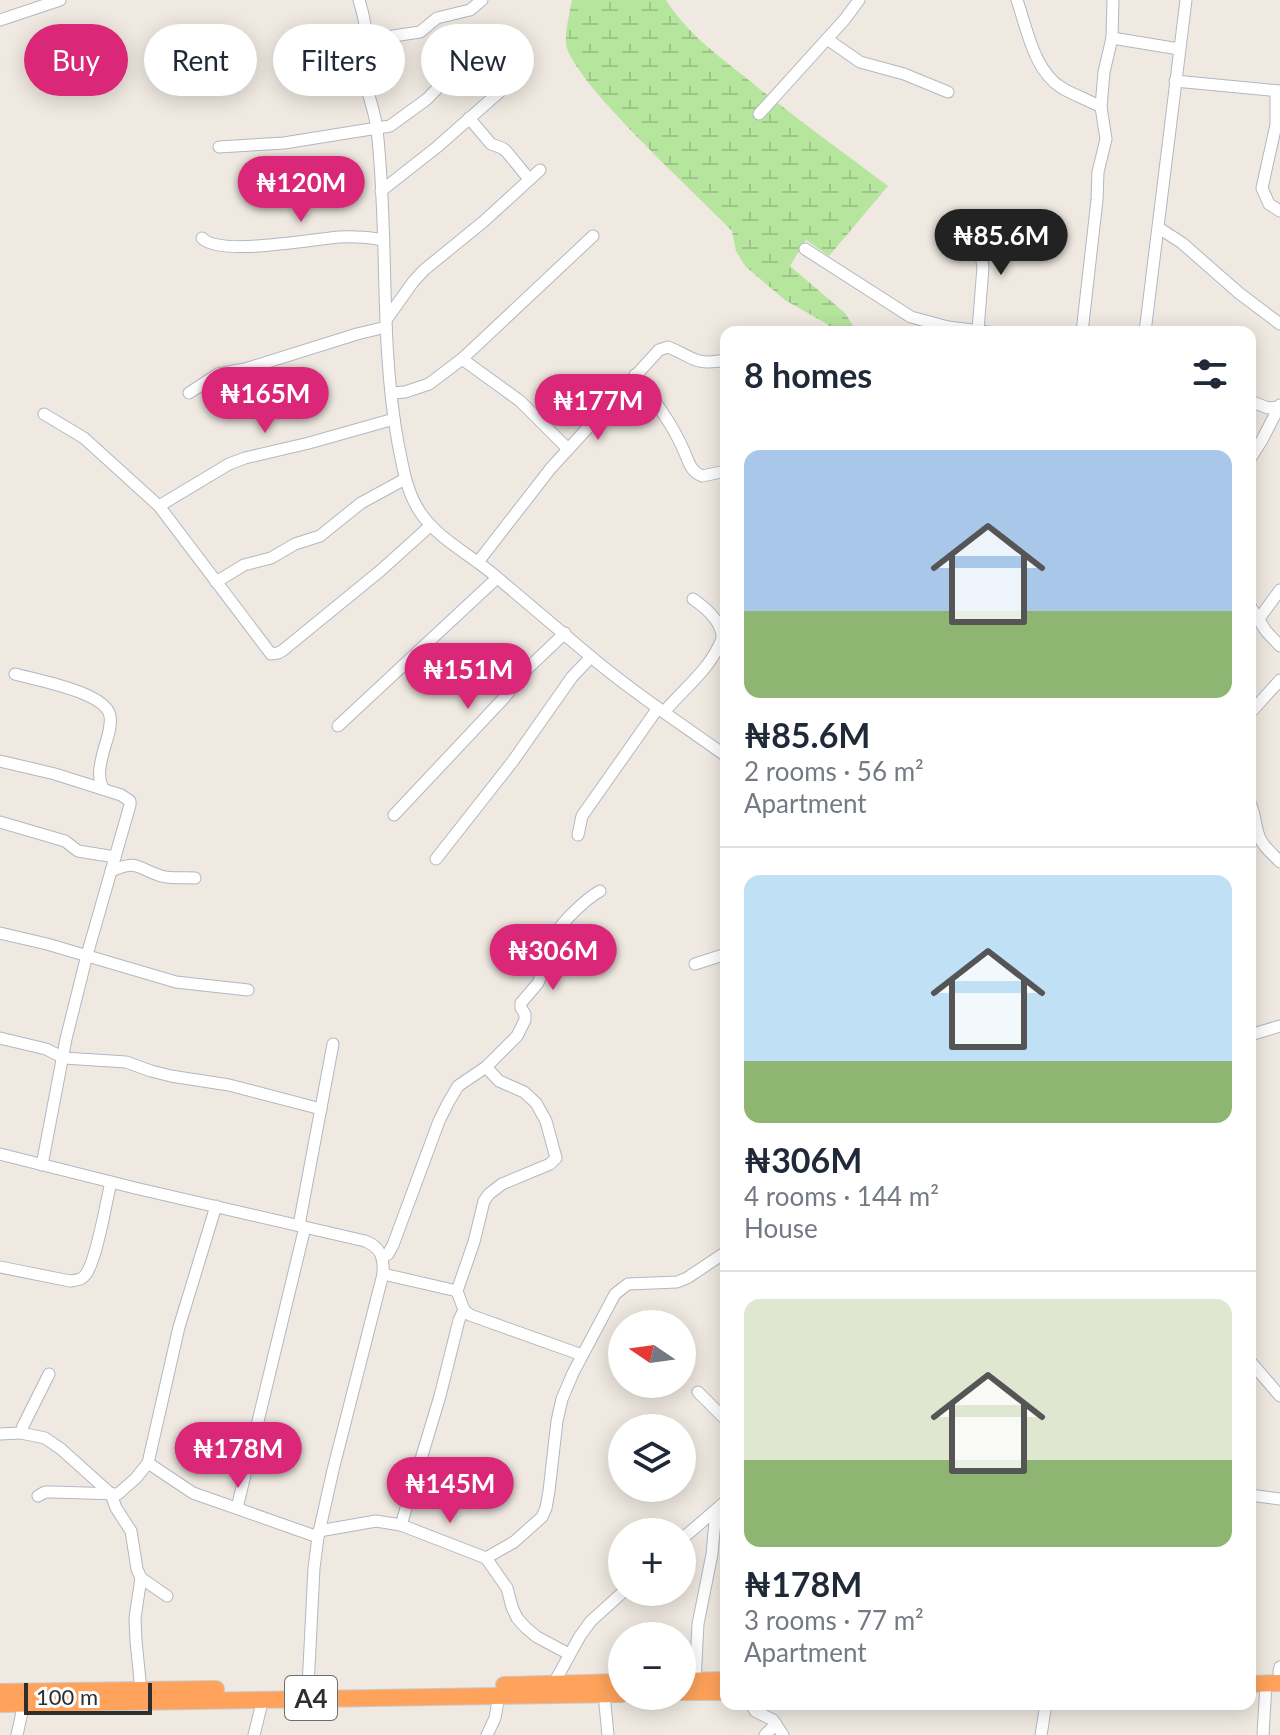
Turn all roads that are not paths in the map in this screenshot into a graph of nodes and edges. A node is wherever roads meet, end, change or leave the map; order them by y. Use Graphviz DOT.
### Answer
graph roads {
  1 [pos="60,0"];
  2 [pos="359,0"];
  3 [pos="482,0"];
  4 [pos="859,0"];
  5 [pos="1017,0"];
  6 [pos="1113,0"];
  7 [pos="1186,0"];
  8 [pos="0,20"];
  9 [pos="365,24"];
  10 [pos="405,34"];
  11 [pos="1112,38"];
  12 [pos="827,39"];
  13 [pos="1179,49"];
  14 [pos="1175,81"];
  15 [pos="1278,91"];
  16 [pos="948,92"];
  17 [pos="369,96"];
  18 [pos="430,96"];
  19 [pos="494,96"];
  20 [pos="1101,107"];
  21 [pos="759,114"];
  22 [pos="469,118"];
  23 [pos="377,128"];
  24 [pos="219,147"];
  25 [pos="540,170"];
  26 [pos="529,179"];
  27 [pos="381,191"];
  28 [pos="1280,211"];
  29 [pos="1159,228"];
  30 [pos="970,230"];
  31 [pos="593,236"];
  32 [pos="202,238"];
  33 [pos="384,240"];
  34 [pos="805,249"];
  35 [pos="386,324"];
  36 [pos="1280,324"];
  37 [pos="944,326"];
  38 [pos="983,326"];
  39 [pos="1083,326"];
  40 [pos="1146,326"];
  41 [pos="462,359"];
  42 [pos="720,360"];
  43 [pos="635,375"];
  44 [pos="189,393"];
  45 [pos="392,393"];
  46 [pos="1256,403"];
  47 [pos="1280,406"];
  48 [pos="44,414"];
  49 [pos="394,419"];
  50 [pos="568,449"];
  51 [pos="1256,450"];
  52 [pos="720,472"];
  53 [pos="405,479"];
  54 [pos="159,506"];
  55 [pos="430,526"];
  56 [pos="478,562"];
  57 [pos="497,578"];
  58 [pos="216,582"];
  59 [pos="1280,590"];
  60 [pos="693,599"];
  61 [pos="1256,616"];
  62 [pos="1258,620"];
  63 [pos="720,628"];
  64 [pos="565,633"];
  65 [pos="720,642"];
  66 [pos="1280,646"];
  67 [pos="591,657"];
  68 [pos="15,674"];
  69 [pos="1280,680"];
  70 [pos="1256,707"];
  71 [pos="661,710"];
  72 [pos="338,726"];
  73 [pos="720,752"];
  74 [pos="0,761"];
  75 [pos="103,789"];
  76 [pos="394,815"];
  77 [pos="0,822"];
  78 [pos="1256,823"];
  79 [pos="578,835"];
  80 [pos="115,857"];
  81 [pos="436,859"];
  82 [pos="1280,862"];
  83 [pos="111,871"];
  84 [pos="195,878"];
  85 [pos="600,891"];
  86 [pos="0,933"];
  87 [pos="87,955"];
  88 [pos="720,956"];
  89 [pos="695,964"];
  90 [pos="248,990"];
  91 [pos="1280,1026"];
  92 [pos="1256,1033"];
  93 [pos="0,1038"];
  94 [pos="333,1044"];
  95 [pos="64,1058"];
  96 [pos="486,1067"];
  97 [pos="321,1109"];
  98 [pos="0,1154"];
  99 [pos="42,1165"];
  100 [pos="111,1182"];
  101 [pos="216,1206"];
  102 [pos="302,1226"];
  103 [pos="720,1256"];
  104 [pos="382,1257"];
  105 [pos="0,1267"];
  106 [pos="383,1274"];
  107 [pos="457,1291"];
  108 [pos="464,1310"];
  109 [pos="582,1355"];
  110 [pos="1256,1368"];
  111 [pos="49,1374"];
  112 [pos="698,1392"];
  113 [pos="1280,1396"];
  114 [pos="720,1414"];
  115 [pos="21,1433"];
  116 [pos="0,1434"];
  117 [pos="148,1463"];
  118 [pos="111,1494"];
  119 [pos="38,1496"];
  120 [pos="1256,1496"];
  121 [pos="1280,1499"];
  122 [pos="720,1506"];
  123 [pos="237,1508"];
  124 [pos="716,1510"];
  125 [pos="401,1525"];
  126 [pos="696,1527"];
  127 [pos="319,1534"];
  128 [pos="486,1558"];
  129 [pos="141,1578"];
  130 [pos="167,1596"];
  131 [pos="608,1606"];
  132 [pos="696,1634"];
  133 [pos="569,1654"];
  134 [pos="1272,1677"];
  135 [pos="720,1681"];
  136 [pos="608,1682"];
  137 [pos="554,1683"];
  138 [pos="696,1684"];
  139 [pos="308,1687"];
  140 [pos="696,1687"];
  141 [pos="141,1690"];
  142 [pos="420,1691"];
  143 [pos="720,1691"];
  144 [pos="0,1692"];
  145 [pos="604,1694"];
  146 [pos="608,1694"];
  147 [pos="499,1695"];
  148 [pos="263,1699"];
  149 [pos="24,1703"];
  150 [pos="0,1704"];
  151 [pos="753,1710"];
  152 [pos="1045,1710"];
  153 [pos="780,1730"];
  154 [pos="17,1735"];
  155 [pos="254,1735"];
  156 [pos="487,1735"];
  157 [pos="608,1735"];
  158 [pos="765,1735"];
  159 [pos="1041,1735"];
  160 [pos="1263,1735"];
  1 -- 8 [label="street"];
  2 -- 9 [label="street"];
  3 -- 10 [label="street"];
  4 -- 12 [label="street"];
  5 -- 20 [label="street"];
  6 -- 11 [label="street"];
  7 -- 13 [label="street"];
  11 -- 13 [label="street"];
  11 -- 20 [label="street"];
  12 -- 16 [label="street"];
  12 -- 21 [label="street"];
  13 -- 14 [label="street"];
  14 -- 15 [label="street"];
  14 -- 29 [label="street"];
  15 -- 28 [label="street"];
  17 -- 23 [label="street"];
  18 -- 23 [label="street"];
  19 -- 22 [label="street"];
  20 -- 39 [label="street"];
  22 -- 26 [label="street"];
  22 -- 27 [label="street"];
  23 -- 24 [label="street"];
  23 -- 27 [label="street"];
  25 -- 26 [label="street"];
  26 -- 35 [label="street"];
  27 -- 33 [label="street"];
  29 -- 36 [label="street"];
  29 -- 40 [label="street"];
  30 -- 38 [label="street"];
  31 -- 41 [label="street"];
  32 -- 33 [label="street"];
  33 -- 35 [label="street"];
  34 -- 37 [label="street"];
  35 -- 44 [label="street"];
  35 -- 45 [label="street"];
  41 -- 45 [label="street"];
  41 -- 50 [label="street"];
  42 -- 43 [label="street"];
  43 -- 50 [label="street"];
  43 -- 52 [label="street"];
  45 -- 49 [label="street"];
  46 -- 47 [label="street"];
  47 -- 51 [label="street"];
  48 -- 54 [label="street"];
  49 -- 53 [label="street"];
  49 -- 54 [label="street"];
  50 -- 56 [label="street"];
  53 -- 55 [label="street"];
  53 -- 58 [label="street"];
  54 -- 58 [label="street"];
  55 -- 56 [label="street"];
  55 -- 58 [label="street"];
  56 -- 57 [label="street"];
  57 -- 64 [label="street"];
  57 -- 72 [label="street"];
  59 -- 62 [label="street"];
  60 -- 63 [label="street"];
  61 -- 62 [label="street"];
  62 -- 66 [label="street"];
  64 -- 67 [label="street"];
  64 -- 76 [label="street"];
  65 -- 71 [label="street"];
  67 -- 71 [label="street"];
  67 -- 81 [label="street"];
  68 -- 75 [label="street"];
  69 -- 70 [label="street"];
  71 -- 73 [label="street"];
  71 -- 79 [label="street"];
  74 -- 75 [label="street"];
  75 -- 80 [label="street"];
  77 -- 80 [label="street"];
  78 -- 82 [label="street"];
  80 -- 83 [label="street"];
  83 -- 84 [label="street"];
  83 -- 87 [label="street"];
  85 -- 96 [label="street"];
  86 -- 87 [label="street"];
  87 -- 90 [label="street"];
  87 -- 95 [label="street"];
  88 -- 89 [label="street"];
  91 -- 92 [label="street"];
  93 -- 95 [label="street"];
  94 -- 97 [label="street"];
  95 -- 97 [label="street"];
  95 -- 99 [label="street"];
  96 -- 104 [label="street"];
  96 -- 107 [label="street"];
  97 -- 102 [label="street"];
  98 -- 99 [label="street"];
  99 -- 100 [label="street"];
  100 -- 101 [label="street"];
  100 -- 105 [label="street"];
  101 -- 102 [label="street"];
  101 -- 117 [label="street"];
  102 -- 104 [label="street"];
  102 -- 123 [label="street"];
  103 -- 109 [label="street"];
  104 -- 106 [label="street"];
  106 -- 107 [label="street"];
  106 -- 127 [label="street"];
  107 -- 108 [label="street"];
  108 -- 109 [label="street"];
  108 -- 125 [label="street"];
  109 -- 128 [label="street"];
  110 -- 113 [label="street"];
  111 -- 115 [label="street"];
  112 -- 114 [label="street"];
  115 -- 116 [label="street"];
  115 -- 118 [label="street"];
  117 -- 118 [label="street"];
  117 -- 123 [label="street"];
  118 -- 119 [label="street"];
  118 -- 129 [label="street"];
  120 -- 121 [label="street"];
  122 -- 124 [label="street"];
  123 -- 127 [label="street"];
  124 -- 126 [label="street"];
  124 -- 132 [label="street"];
  125 -- 127 [label="street"];
  125 -- 128 [label="street"];
  127 -- 139 [label="street"];
  128 -- 133 [label="street"];
  129 -- 130 [label="street"];
  129 -- 141 [label="street"];
  131 -- 133 [label="street"];
  133 -- 137 [label="street"];
  134 -- 160 [label="street"];
  135 -- 138 [label="highway"];
  136 -- 137 [label="highway, A4"];
  137 -- 142 [label="highway, A4"];
  139 -- 141 [label="highway, A4"];
  139 -- 142 [label="highway, A4"];
  140 -- 143 [label="highway"];
  141 -- 144 [label="highway, A4"];
  142 -- 147 [label="highway, A4"];
  142 -- 148 [label="highway, A4"];
  145 -- 146 [label="highway, A4"];
  145 -- 147 [label="highway, A4"];
  145 -- 157 [label="street"];
  147 -- 156 [label="street"];
  148 -- 149 [label="highway, A4"];
  148 -- 155 [label="street"];
  149 -- 150 [label="highway, A4"];
  149 -- 154 [label="street"];
  151 -- 153 [label="street"];
  152 -- 159 [label="street"];
  153 -- 158 [label="street"];
}
